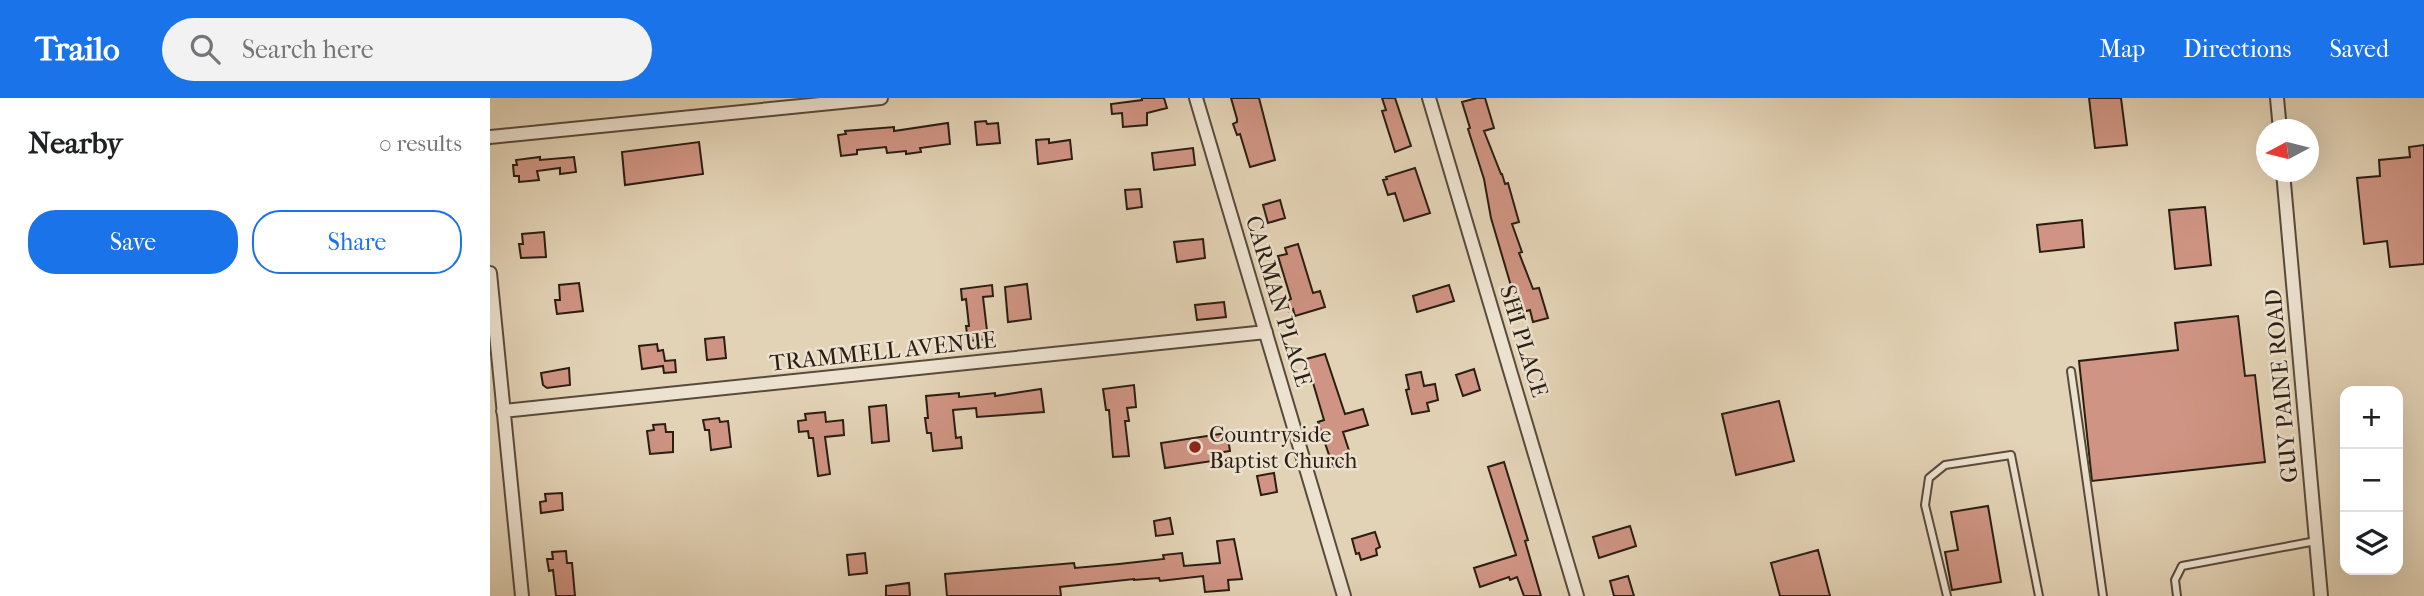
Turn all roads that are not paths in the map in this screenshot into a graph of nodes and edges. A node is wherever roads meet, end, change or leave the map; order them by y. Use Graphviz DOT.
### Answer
graph roads {
  1 [pos="881,98"];
  2 [pos="1196,98"];
  3 [pos="1429,98"];
  4 [pos="2277,98"];
  5 [pos="2279,119"];
  6 [pos="490,138"];
  7 [pos="2284,182"];
  8 [pos="490,273"];
  9 [pos="1266,332"];
  10 [pos="2071,371"];
  11 [pos="503,411"];
  12 [pos="2316,541"];
  13 [pos="522,596"];
  14 [pos="1344,596"];
  15 [pos="1577,596"];
  16 [pos="1947,596"];
  17 [pos="2039,596"];
  18 [pos="2103,596"];
  19 [pos="2177,596"];
  20 [pos="2321,596"];
  1 -- 6 [label="street"];
  2 -- 9 [label="street, CARMAN PLACE"];
  3 -- 15 [label="street, SHI PLACE"];
  4 -- 5 [label="street"];
  7 -- 12 [label="street, GUY PAINE ROAD"];
  8 -- 11 [label="street"];
  9 -- 11 [label="street, TRAMMELL AVENUE"];
  9 -- 14 [label="street, CARMAN PLACE"];
  10 -- 18 [label="lane"];
  11 -- 13 [label="street"];
  12 -- 19 [label="lane"];
  12 -- 20 [label="street, GUY PAINE ROAD"];
  16 -- 17 [label="lane"];
}
